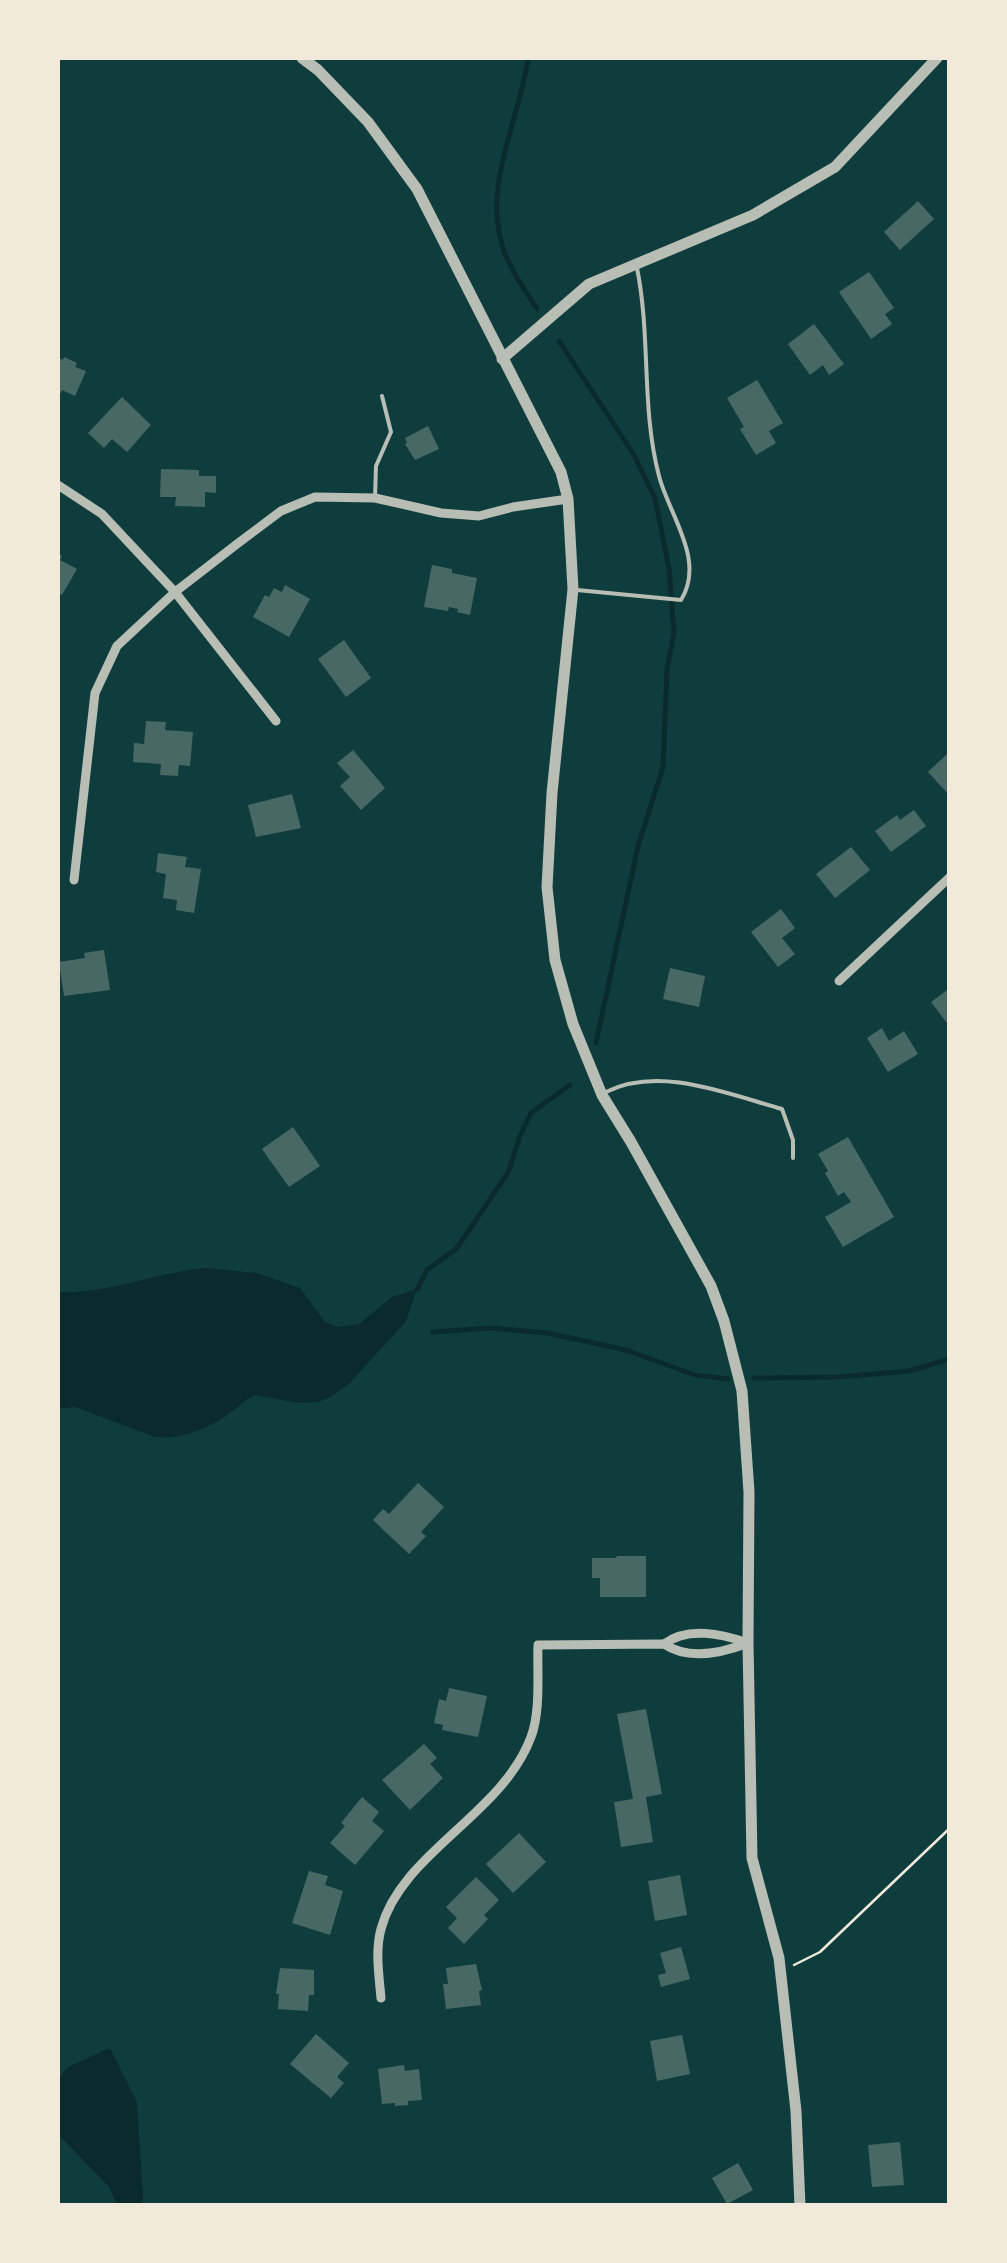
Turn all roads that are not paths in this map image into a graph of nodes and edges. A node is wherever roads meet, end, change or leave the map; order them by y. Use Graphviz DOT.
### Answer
graph roads {
  1 [pos="302,58"];
  2 [pos="937,58"];
  3 [pos="636,264"];
  4 [pos="502,359"];
  5 [pos="382,396"];
  6 [pos="58,484"];
  7 [pos="375,498"];
  8 [pos="568,498"];
  9 [pos="573,590"];
  10 [pos="175,592"];
  11 [pos="276,721"];
  12 [pos="950,877"];
  13 [pos="74,880"];
  14 [pos="838,980"];
  15 [pos="602,1094"];
  16 [pos="794,1158"];
  17 [pos="748,1643"];
  18 [pos="664,1644"];
  19 [pos="381,1998"];
  20 [pos="800,2206"];
  1 -- 4 [label="street"];
  2 -- 3 [label="street"];
  3 -- 4 [label="street"];
  3 -- 9 [label="lane"];
  4 -- 8 [label="street"];
  5 -- 7 [label="lane"];
  6 -- 10 [label="street"];
  7 -- 8 [label="street"];
  7 -- 10 [label="street"];
  8 -- 9 [label="street"];
  9 -- 15 [label="street"];
  10 -- 11 [label="street"];
  10 -- 13 [label="street"];
  12 -- 14 [label="street"];
  15 -- 16 [label="lane"];
  15 -- 17 [label="street"];
  17 -- 18 [label="street"];
  17 -- 18 [label="street"];
  17 -- 20 [label="street"];
  18 -- 19 [label="street"];
}
